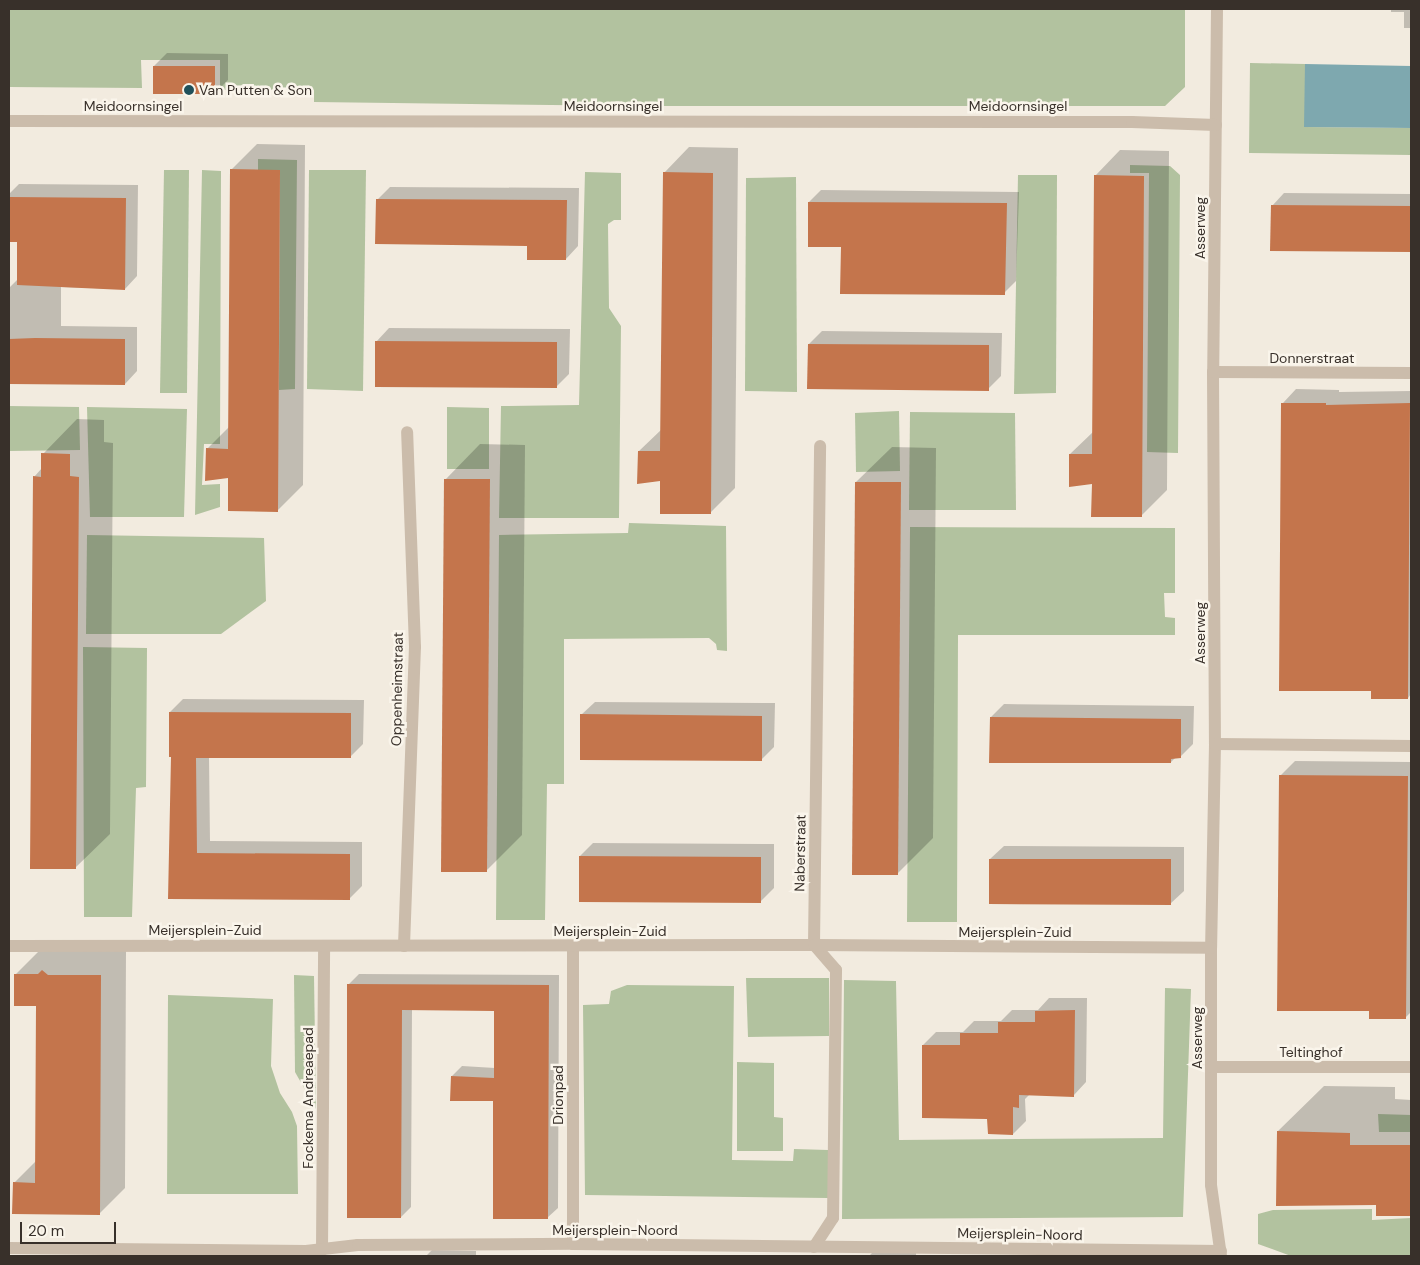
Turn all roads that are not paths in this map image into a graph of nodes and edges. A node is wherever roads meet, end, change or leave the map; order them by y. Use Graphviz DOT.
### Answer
graph roads {
  1 [pos="1217,9"];
  2 [pos="9,120"];
  3 [pos="1216,125"];
  4 [pos="1213,372"];
  5 [pos="1411,374"];
  6 [pos="407,432"];
  7 [pos="820,446"];
  8 [pos="1215,744"];
  9 [pos="1411,746"];
  10 [pos="814,945"];
  11 [pos="9,946"];
  12 [pos="324,946"];
  13 [pos="404,946"];
  14 [pos="573,946"];
  15 [pos="1211,948"];
  16 [pos="1212,1067"];
  17 [pos="1411,1067"];
  18 [pos="573,1244"];
  19 [pos="9,1248"];
  20 [pos="322,1250"];
  21 [pos="358,1251"];
  22 [pos="812,1251"];
  23 [pos="1221,1254"];
  1 -- 3 [label="street, Asserweg"];
  2 -- 3 [label="street, Meidoornsingel"];
  3 -- 4 [label="street, Asserweg"];
  4 -- 5 [label="street, Donnerstraat"];
  4 -- 8 [label="street, Asserweg"];
  6 -- 13 [label="street, Oppenheimstraat"];
  7 -- 10 [label="street, Naberstraat"];
  8 -- 9 [label="street"];
  8 -- 15 [label="street, Asserweg"];
  10 -- 14 [label="street, Meijersplein-Zuid"];
  10 -- 15 [label="street, Meijersplein-Zuid"];
  10 -- 22 [label="street"];
  11 -- 12 [label="street, Meijersplein-Zuid"];
  12 -- 13 [label="street, Meijersplein-Zuid"];
  12 -- 20 [label="street, Fockema Andreaepad"];
  13 -- 14 [label="street, Meijersplein-Zuid"];
  14 -- 18 [label="street, Drionpad"];
  15 -- 16 [label="street, Asserweg"];
  16 -- 17 [label="street, Teltinghof"];
  16 -- 23 [label="street, Asserweg"];
  18 -- 21 [label="street, Meijersplein-Noord"];
  18 -- 22 [label="street, Meijersplein-Noord"];
  19 -- 20 [label="street, Meijersplein-Noord"];
  20 -- 21 [label="street, Meijersplein-Noord"];
  22 -- 23 [label="street, Meijersplein-Noord"];
}
